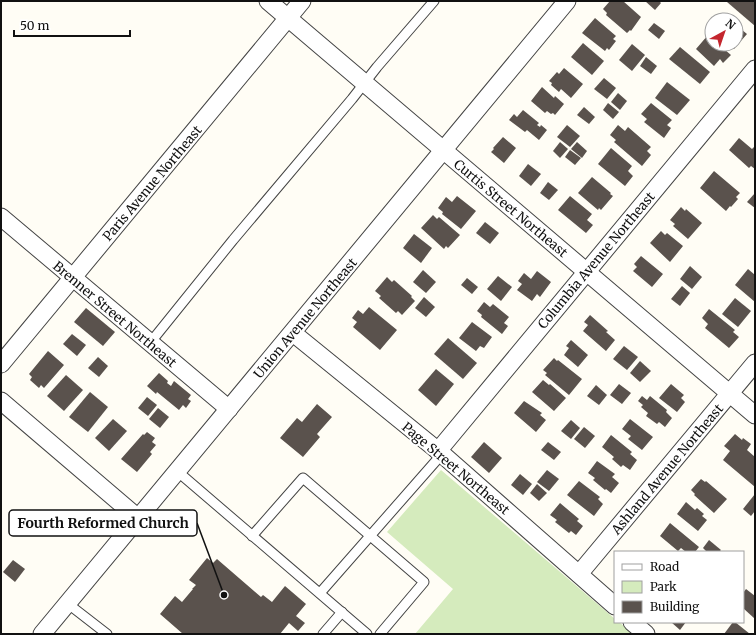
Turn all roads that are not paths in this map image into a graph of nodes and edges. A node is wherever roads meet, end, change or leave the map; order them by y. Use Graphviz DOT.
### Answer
graph roads {
  1 [pos="268,1"];
  2 [pos="302,1"];
  3 [pos="434,1"];
  4 [pos="567,1"];
  5 [pos="288,18"];
  6 [pos="755,69"];
  7 [pos="364,83"];
  8 [pos="443,151"];
  9 [pos="1,217"];
  10 [pos="586,272"];
  11 [pos="73,279"];
  12 [pos="293,333"];
  13 [pos="150,343"];
  14 [pos="755,363"];
  15 [pos="1,364"];
  16 [pos="730,394"];
  17 [pos="1,401"];
  18 [pos="229,409"];
  19 [pos="755,415"];
  20 [pos="440,453"];
  21 [pos="177,471"];
  22 [pos="138,518"];
  23 [pos="252,536"];
  24 [pos="370,536"];
  25 [pos="579,574"];
  26 [pos="320,593"];
  27 [pos="67,603"];
  28 [pos="614,605"];
  29 [pos="342,612"];
  30 [pos="633,623"];
  31 [pos="42,634"];
  32 [pos="107,634"];
  33 [pos="323,634"];
  34 [pos="367,634"];
  35 [pos="380,634"];
  36 [pos="646,634"];
  1 -- 5 [label="street, Curtis Street Northeast"];
  2 -- 5 [label="street, Paris Avenue Northeast"];
  3 -- 7 [label="lane"];
  4 -- 8 [label="street, Union Avenue Northeast"];
  5 -- 7 [label="street, Curtis Street Northeast"];
  5 -- 11 [label="street, Paris Avenue Northeast"];
  6 -- 10 [label="street, Columbia Avenue Northeast"];
  7 -- 8 [label="street, Curtis Street Northeast"];
  7 -- 13 [label="lane"];
  8 -- 10 [label="street, Curtis Street Northeast"];
  8 -- 12 [label="street, Union Avenue Northeast"];
  9 -- 11 [label="street, Brenner Street Northeast"];
  10 -- 16 [label="street, Curtis Street Northeast"];
  10 -- 20 [label="street, Columbia Avenue Northeast"];
  11 -- 13 [label="street, Brenner Street Northeast"];
  11 -- 15 [label="street, Paris Avenue Northeast"];
  12 -- 18 [label="street, Union Avenue Northeast"];
  12 -- 20 [label="street, Page Street Northeast"];
  13 -- 18 [label="street, Brenner Street Northeast"];
  14 -- 16 [label="street, Ashland Avenue Northeast"];
  16 -- 19 [label="street, Curtis Street Northeast"];
  16 -- 25 [label="street, Ashland Avenue Northeast"];
  17 -- 22 [label="street"];
  18 -- 21 [label="street, Union Avenue Northeast"];
  20 -- 24 [label="lane"];
  20 -- 25 [label="street, Page Street Northeast"];
  21 -- 22 [label="street, Union Avenue Northeast"];
  21 -- 23 [label="lane"];
  22 -- 27 [label="street, Union Avenue Northeast"];
  23 -- 24 [label="lane"];
  23 -- 26 [label="lane"];
  24 -- 26 [label="lane"];
  24 -- 35 [label="lane"];
  25 -- 28 [label="street, Page Street Northeast"];
  26 -- 29 [label="lane"];
  27 -- 31 [label="street, Union Avenue Northeast"];
  27 -- 32 [label="lane"];
  29 -- 33 [label="lane"];
  29 -- 34 [label="lane"];
  30 -- 36 [label="street"];
}
